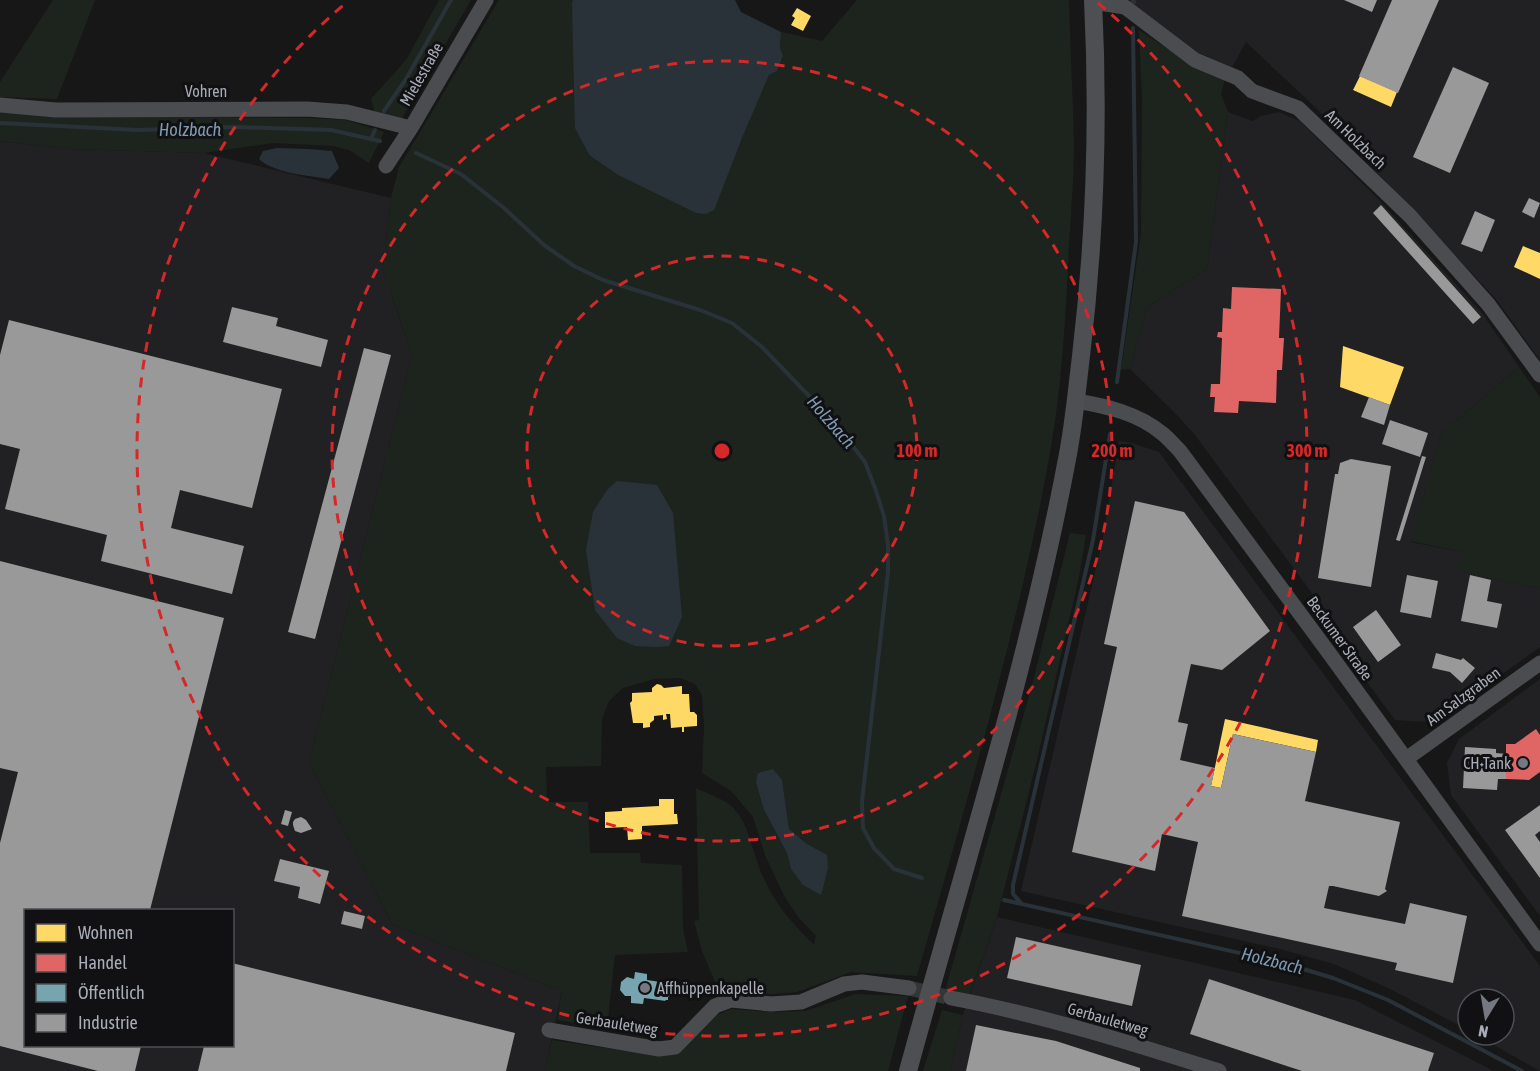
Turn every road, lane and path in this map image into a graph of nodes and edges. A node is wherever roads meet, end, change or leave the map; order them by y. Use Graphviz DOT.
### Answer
graph roads {
  1 [pos="486,0"];
  2 [pos="1093,1"];
  3 [pos="0,105"];
  4 [pos="411,128"];
  5 [pos="386,166"];
  6 [pos="1540,375"];
  7 [pos="1076,400"];
  8 [pos="1540,663"];
  9 [pos="1406,759"];
  10 [pos="1540,944"];
  11 [pos="909,988"];
  12 [pos="951,998"];
  13 [pos="549,1030"];
  14 [pos="908,1071"];
  15 [pos="1218,1071"];
  1 -- 4 [label="street, Mielestraße"];
  2 -- 6 [label="street, Am Holzbach"];
  2 -- 7 [label="main road"];
  3 -- 4 [label="street, Vohren"];
  4 -- 5 [label="street, Mielestraße"];
  7 -- 9 [label="street, Beckumer Straße"];
  7 -- 14 [label="main road"];
  8 -- 9 [label="street, Am Salzgraben"];
  9 -- 10 [label="street, Beckumer Straße"];
  11 -- 13 [label="street, Gerbauletweg"];
  12 -- 15 [label="street, Gerbauletweg"];
}
